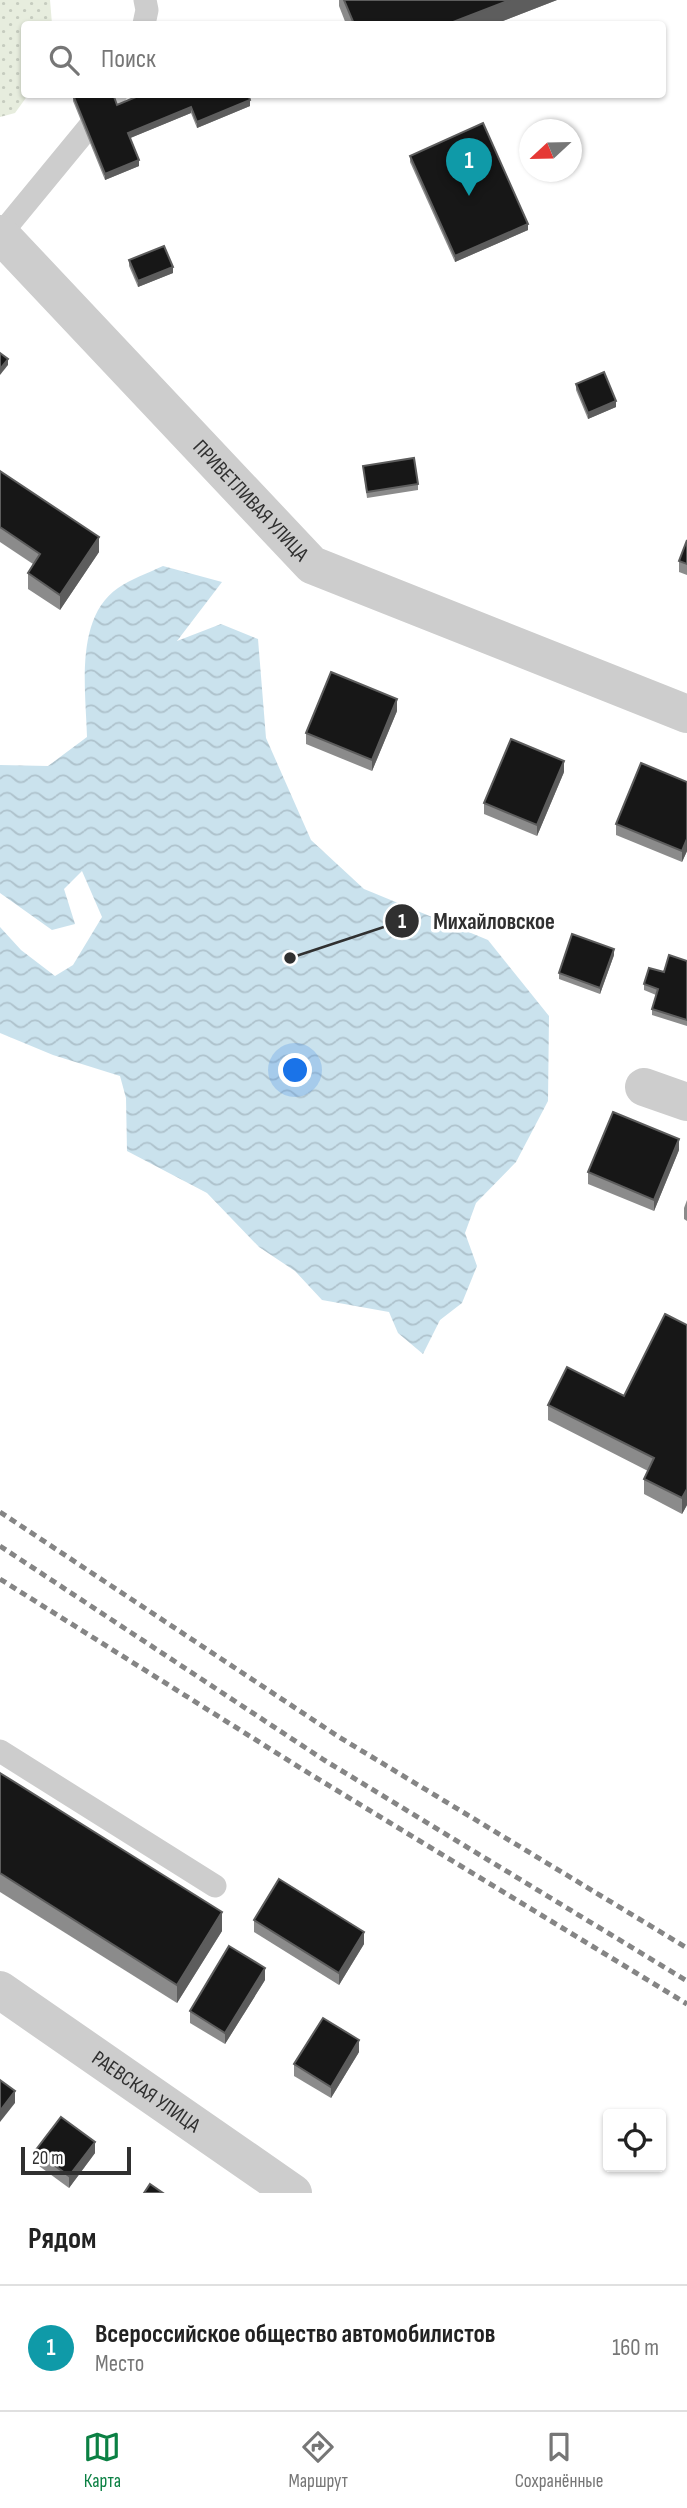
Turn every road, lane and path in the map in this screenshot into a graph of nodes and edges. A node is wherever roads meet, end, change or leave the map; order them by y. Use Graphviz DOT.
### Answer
graph roads {
  1 [pos="145,0"];
  2 [pos="145,21"];
  3 [pos="113,98"];
  4 [pos="0,234"];
  5 [pos="687,714"];
  6 [pos="644,1087"];
  7 [pos="687,1102"];
  8 [pos="0,1751"];
  9 [pos="215,1886"];
  10 [pos="0,1990"];
  11 [pos="293,2193"];
  1 -- 2 [label="lane"];
  3 -- 4 [label="lane"];
  4 -- 5 [label="street, ПРИВЕТЛИВАЯ УЛИЦА"];
  6 -- 7 [label="street"];
  8 -- 9 [label="lane"];
  10 -- 11 [label="street, РАЕВСКАЯ УЛИЦА"];
}
